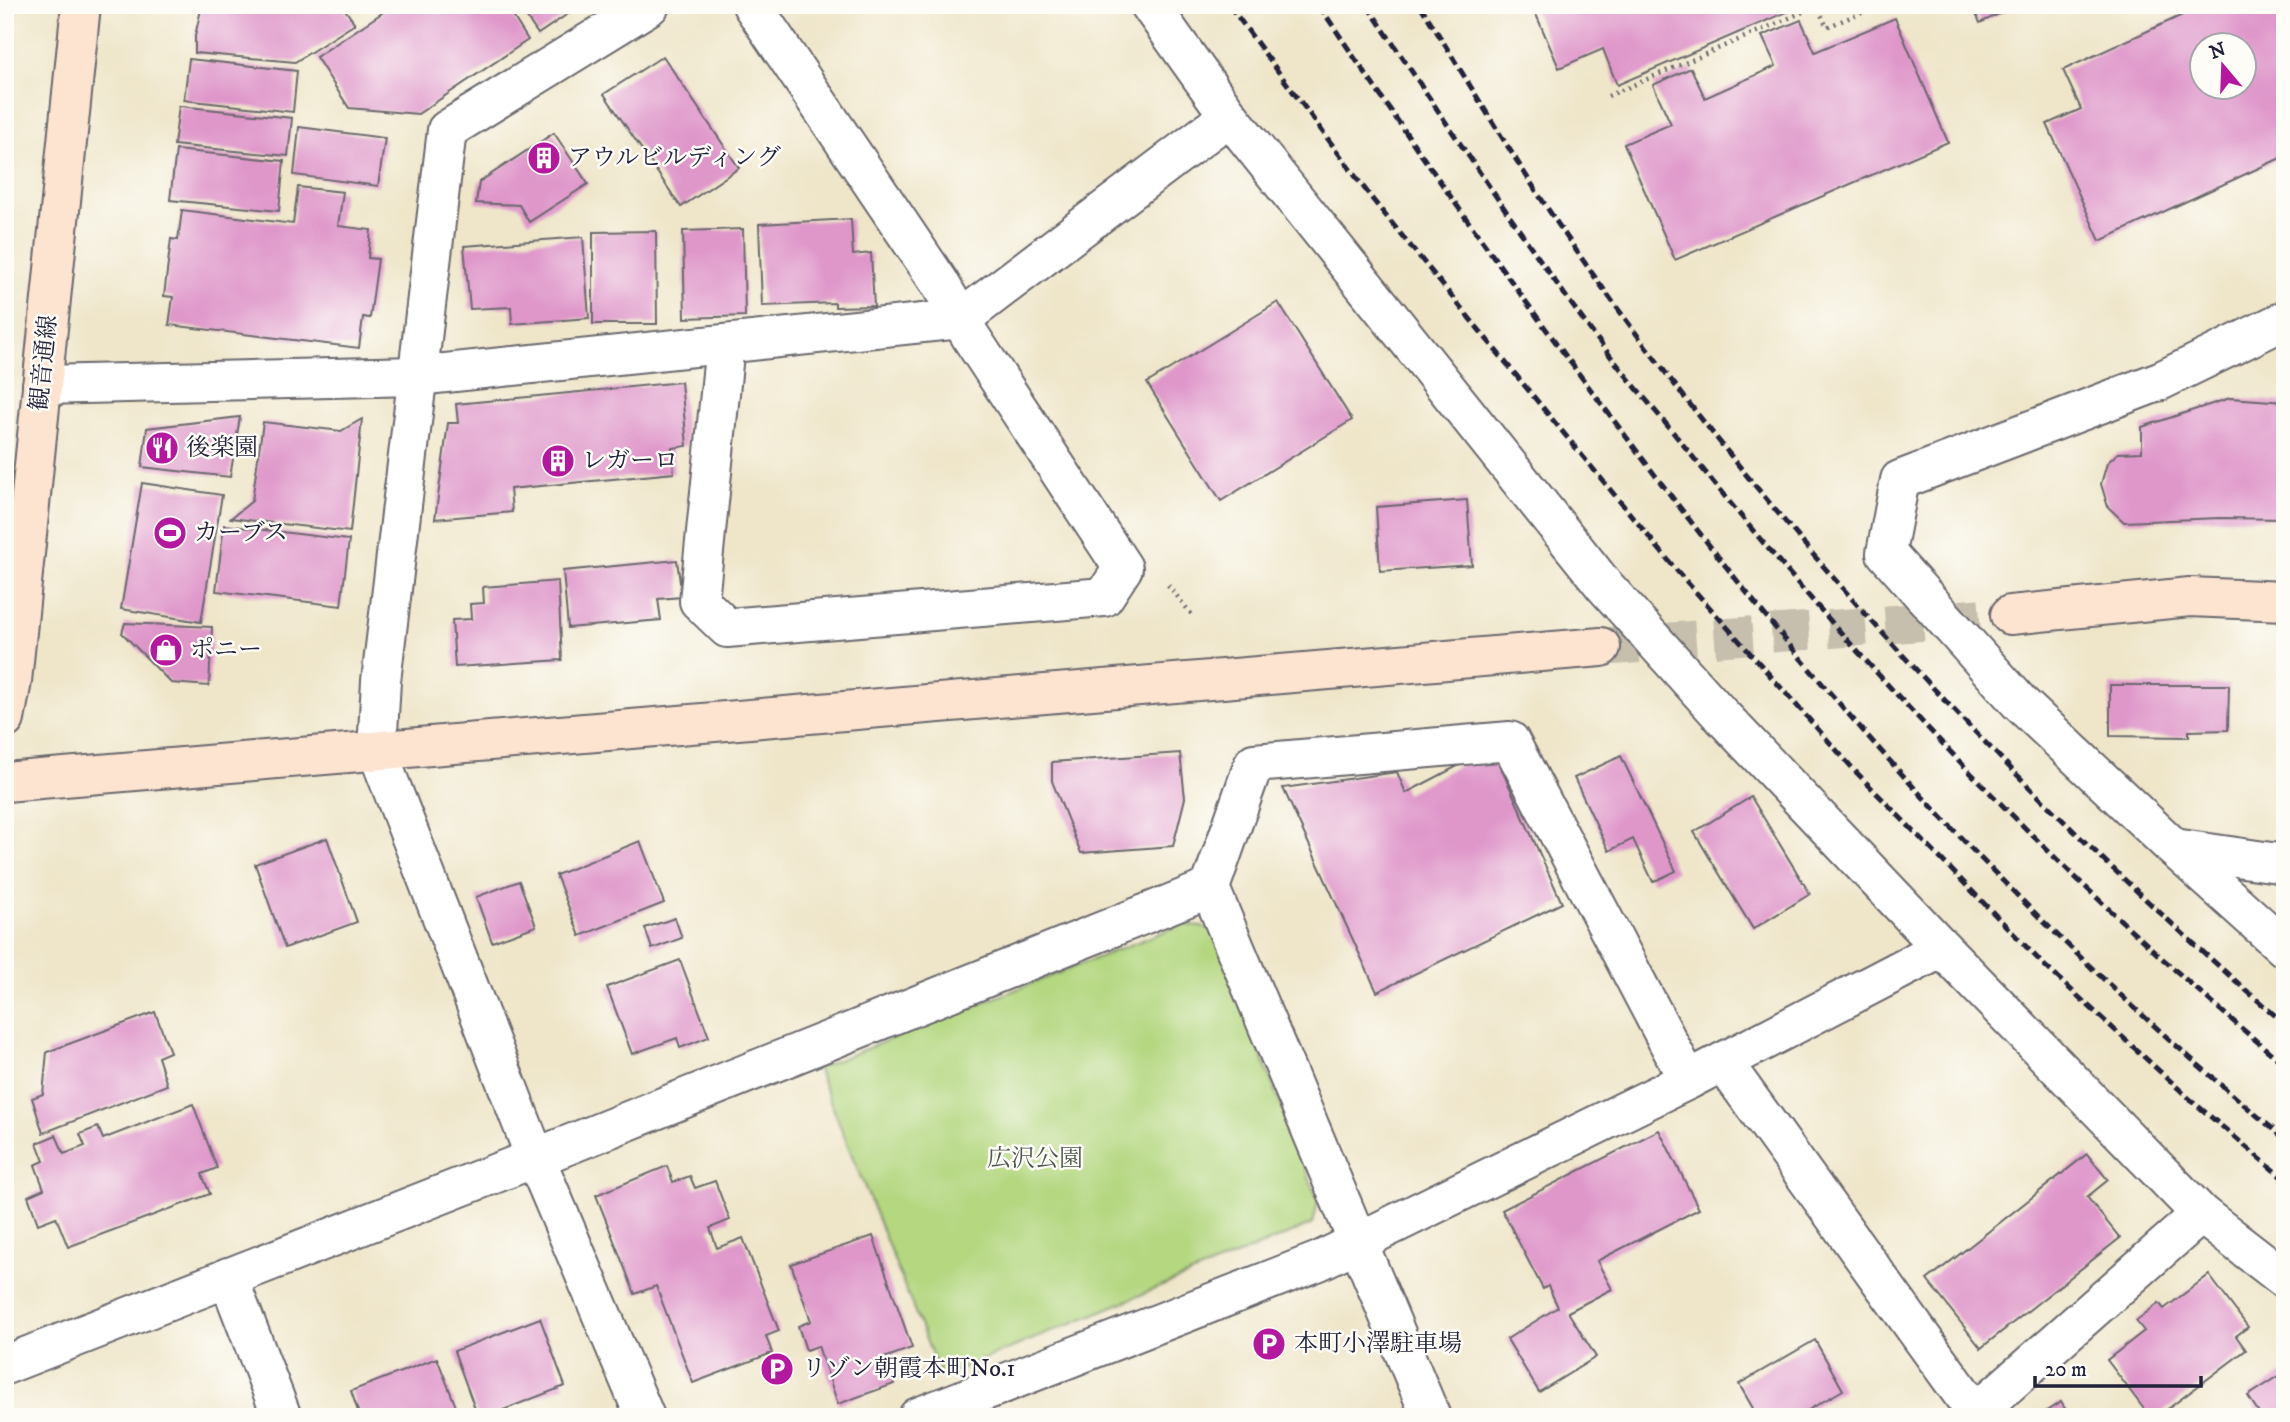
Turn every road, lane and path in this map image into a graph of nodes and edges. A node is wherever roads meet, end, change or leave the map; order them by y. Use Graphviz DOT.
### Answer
graph roads {
  1 [pos="81,5"];
  2 [pos="650,5"];
  3 [pos="752,5"];
  4 [pos="1150,5"];
  5 [pos="1879,5"];
  6 [pos="1608,96"];
  7 [pos="1229,116"];
  8 [pos="961,319"];
  9 [pos="2285,320"];
  10 [pos="725,344"];
  11 [pos="417,376"];
  12 [pos="42,386"];
  13 [pos="1175,594"];
  14 [pos="2285,601"];
  15 [pos="2011,615"];
  16 [pos="1193,616"];
  17 [pos="1601,647"];
  18 [pos="5,719"];
  19 [pos="377,750"];
  20 [pos="5,782"];
  21 [pos="2174,848"];
  22 [pos="2285,864"];
  23 [pos="1210,888"];
  24 [pos="1942,948"];
  25 [pos="2285,948"];
  26 [pos="1723,1062"];
  27 [pos="1688,1080"];
  28 [pos="535,1157"];
  29 [pos="2201,1214"];
  30 [pos="1359,1242"];
  31 [pos="228,1277"];
  32 [pos="2285,1279"];
  33 [pos="5,1364"];
  34 [pos="972,1407"];
  35 [pos="1973,1415"];
  36 [pos="282,1417"];
  37 [pos="645,1417"];
  38 [pos="918,1417"];
  39 [pos="1431,1417"];
  1 -- 12 [label="street, 観音通線"];
  2 -- 11 [label="street"];
  3 -- 8 [label="street"];
  4 -- 7 [label="street"];
  5 -- 6 [label="path"];
  7 -- 8 [label="street"];
  7 -- 24 [label="street"];
  8 -- 10 [label="street"];
  8 -- 10 [label="street"];
  9 -- 21 [label="street"];
  10 -- 11 [label="street"];
  11 -- 12 [label="street"];
  11 -- 19 [label="street"];
  12 -- 18 [label="street, 観音通線"];
  13 -- 16 [label="path"];
  14 -- 15 [label="street"];
  17 -- 19 [label="street"];
  19 -- 20 [label="street"];
  19 -- 28 [label="street"];
  21 -- 22 [label="street"];
  21 -- 25 [label="street"];
  23 -- 27 [label="street"];
  23 -- 28 [label="street"];
  23 -- 30 [label="street"];
  24 -- 26 [label="street"];
  24 -- 29 [label="street"];
  26 -- 27 [label="street"];
  26 -- 35 [label="street"];
  27 -- 30 [label="street"];
  28 -- 31 [label="street"];
  28 -- 37 [label="street"];
  29 -- 32 [label="street"];
  29 -- 35 [label="street"];
  30 -- 34 [label="street"];
  30 -- 39 [label="street"];
  31 -- 33 [label="street"];
  31 -- 36 [label="street"];
  34 -- 38 [label="street"];
}
